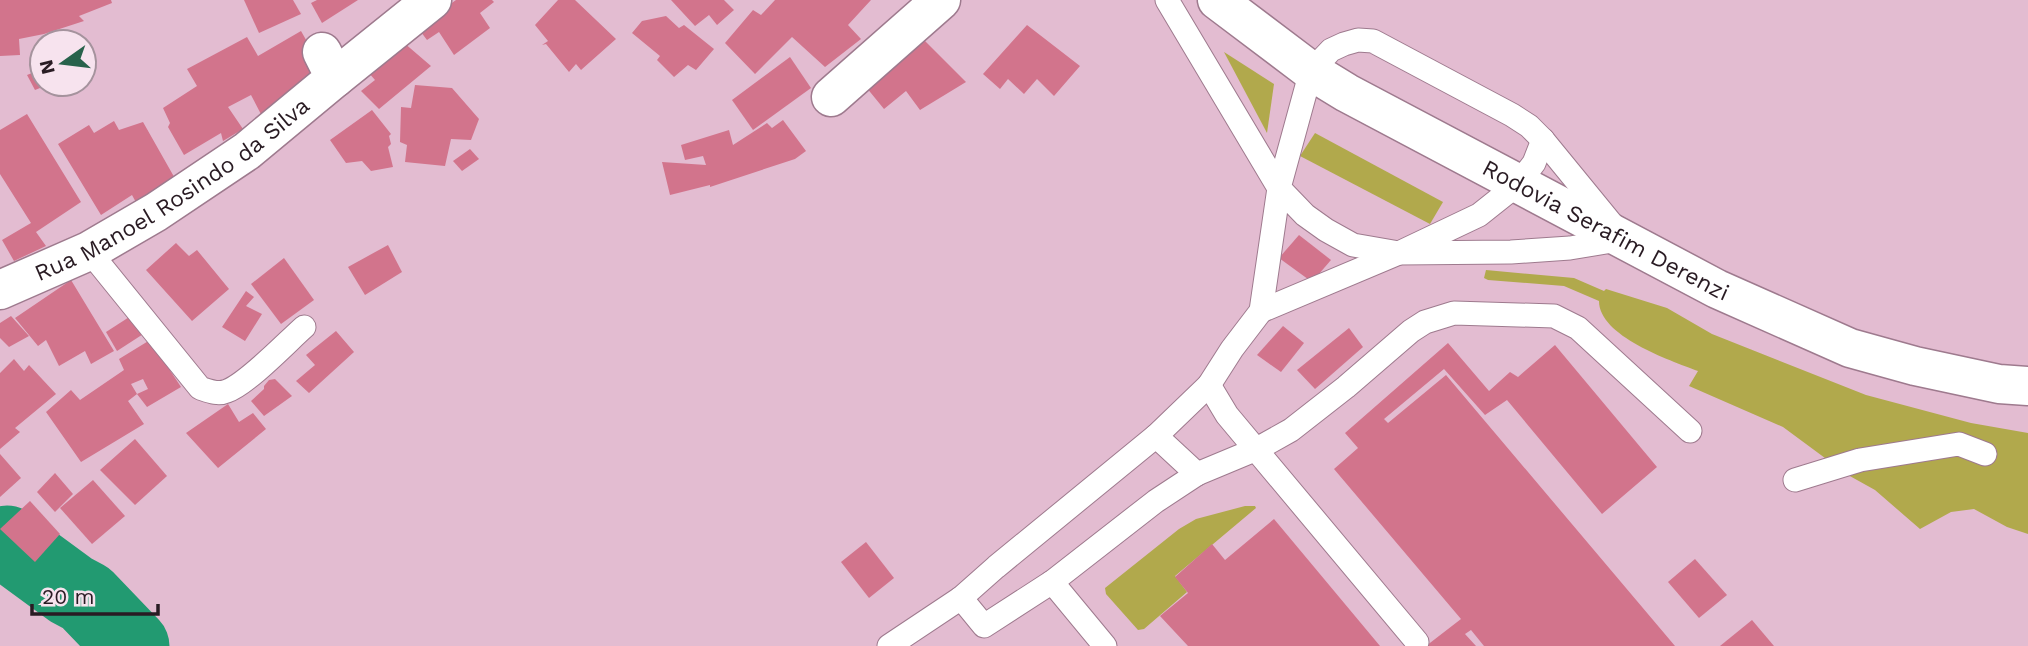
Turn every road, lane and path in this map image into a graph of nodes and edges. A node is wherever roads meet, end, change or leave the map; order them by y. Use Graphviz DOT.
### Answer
graph roads {
  1 [pos="432,0"];
  2 [pos="1167,0"];
  3 [pos="1223,2"];
  4 [pos="927,4"];
  5 [pos="1311,71"];
  6 [pos="831,97"];
  7 [pos="1542,140"];
  8 [pos="1518,184"];
  9 [pos="1279,188"];
  10 [pos="1624,239"];
  11 [pos="89,251"];
  12 [pos="1399,253"];
  13 [pos="0,290"];
  14 [pos="1261,311"];
  15 [pos="304,327"];
  16 [pos="1209,385"];
  17 [pos="2028,386"];
  18 [pos="1690,431"];
  19 [pos="1156,436"];
  20 [pos="1257,449"];
  21 [pos="1985,454"];
  22 [pos="1197,474"];
  23 [pos="1795,480"];
  24 [pos="1052,582"];
  25 [pos="961,598"];
  26 [pos="1417,642"];
  27 [pos="889,646"];
  28 [pos="1105,646"];
  1 -- 11 [label="main road, Rua Manoel Rosindo da Silva"];
  2 -- 9 [label="lane"];
  3 -- 5 [label="main road, Rodovia Serafim Derenzi"];
  4 -- 6 [label="main road"];
  5 -- 7 [label="lane"];
  5 -- 8 [label="main road, Rodovia Serafim Derenzi"];
  5 -- 9 [label="lane"];
  7 -- 8 [label="lane"];
  7 -- 10 [label="lane"];
  8 -- 10 [label="main road, Rodovia Serafim Derenzi"];
  8 -- 12 [label="lane"];
  9 -- 12 [label="lane"];
  9 -- 14 [label="lane"];
  10 -- 12 [label="lane"];
  10 -- 17 [label="main road, Rodovia Serafim Derenzi"];
  11 -- 13 [label="main road, Rua Manoel Rosindo da Silva"];
  11 -- 15 [label="lane"];
  12 -- 14 [label="lane"];
  14 -- 16 [label="lane"];
  16 -- 19 [label="lane"];
  16 -- 20 [label="lane"];
  18 -- 20 [label="lane"];
  19 -- 22 [label="lane"];
  19 -- 25 [label="lane"];
  20 -- 22 [label="lane"];
  20 -- 26 [label="lane"];
  21 -- 23 [label="lane"];
  22 -- 24 [label="lane"];
  24 -- 25 [label="lane"];
  24 -- 28 [label="lane"];
  25 -- 27 [label="lane"];
}
